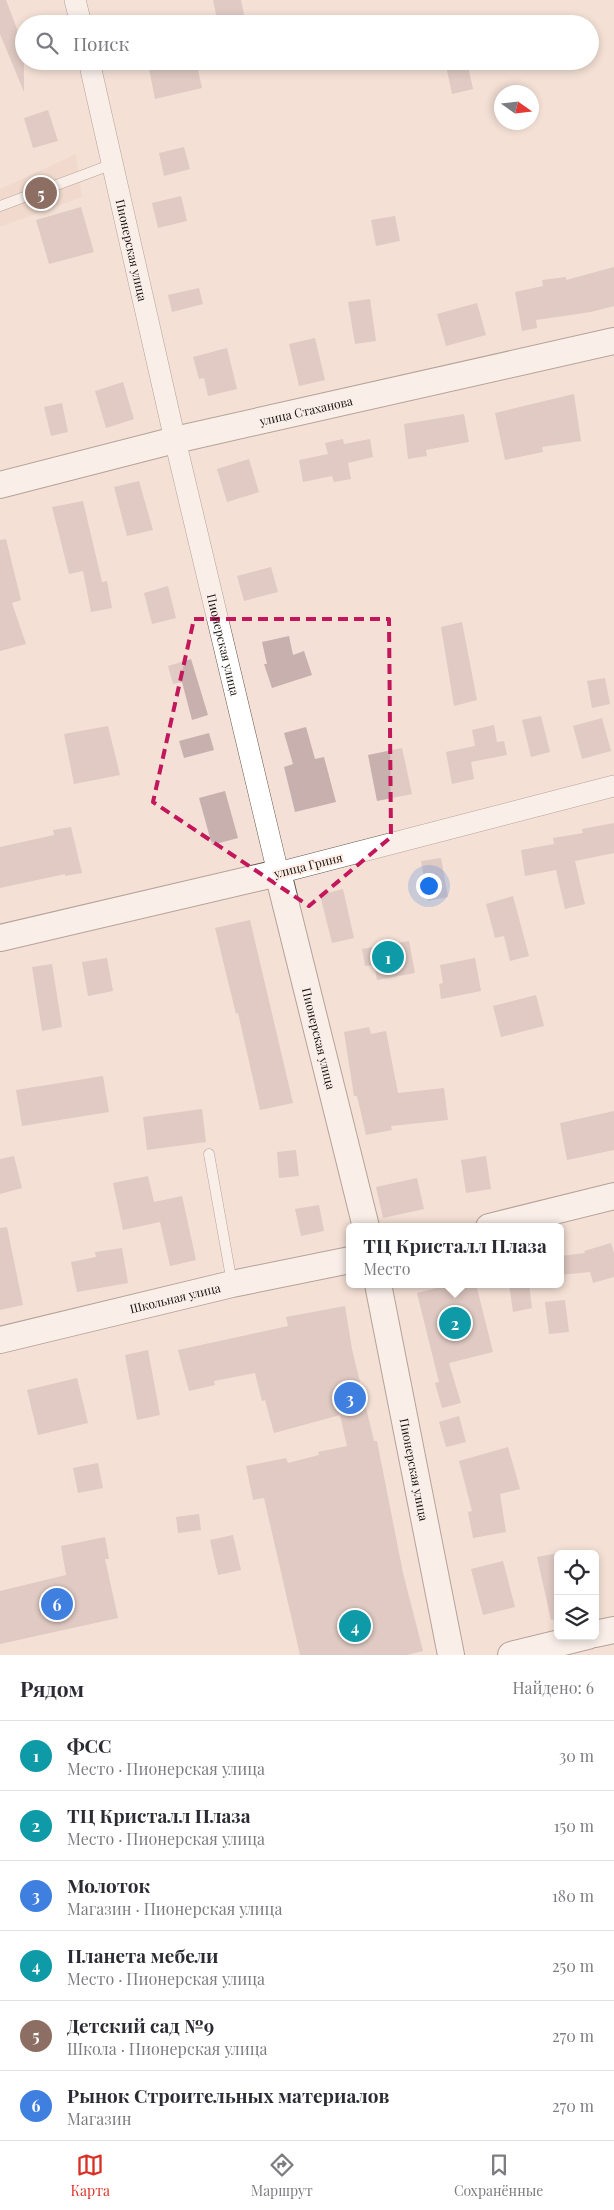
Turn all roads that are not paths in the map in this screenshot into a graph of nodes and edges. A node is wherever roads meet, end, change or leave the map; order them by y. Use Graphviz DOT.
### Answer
graph roads {
  1 [pos="76,0"];
  2 [pos="79,15"];
  3 [pos="91,70"];
  4 [pos="113,164"];
  5 [pos="0,206"];
  6 [pos="614,341"];
  7 [pos="175,440"];
  8 [pos="0,485"];
  9 [pos="614,786"];
  10 [pos="278,873"];
  11 [pos="0,938"];
  12 [pos="209,1154"];
  13 [pos="614,1196"];
  14 [pos="365,1223"];
  15 [pos="505,1223"];
  16 [pos="346,1261"];
  17 [pos="232,1284"];
  18 [pos="379,1288"];
  19 [pos="0,1340"];
  20 [pos="614,1630"];
  21 [pos="599,1633"];
  22 [pos="572,1640"];
  23 [pos="451,1655"];
  24 [pos="511,1655"];
  1 -- 2 [label="street"];
  3 -- 4 [label="street, Пионерская улица"];
  4 -- 5 [label="lane"];
  4 -- 7 [label="street, Пионерская улица"];
  6 -- 7 [label="street, улица Стаханова"];
  7 -- 8 [label="street, улица Стаханова"];
  7 -- 10 [label="street, Пионерская улица"];
  9 -- 10 [label="street, улица Гриня"];
  10 -- 11 [label="street, улица Гриня"];
  10 -- 14 [label="street, Пионерская улица"];
  12 -- 17 [label="lane"];
  13 -- 15 [label="street"];
  16 -- 17 [label="street, Школьная улица"];
  17 -- 19 [label="street, Школьная улица"];
  18 -- 23 [label="street, Пионерская улица"];
  20 -- 21 [label="street"];
  22 -- 24 [label="street"];
}
